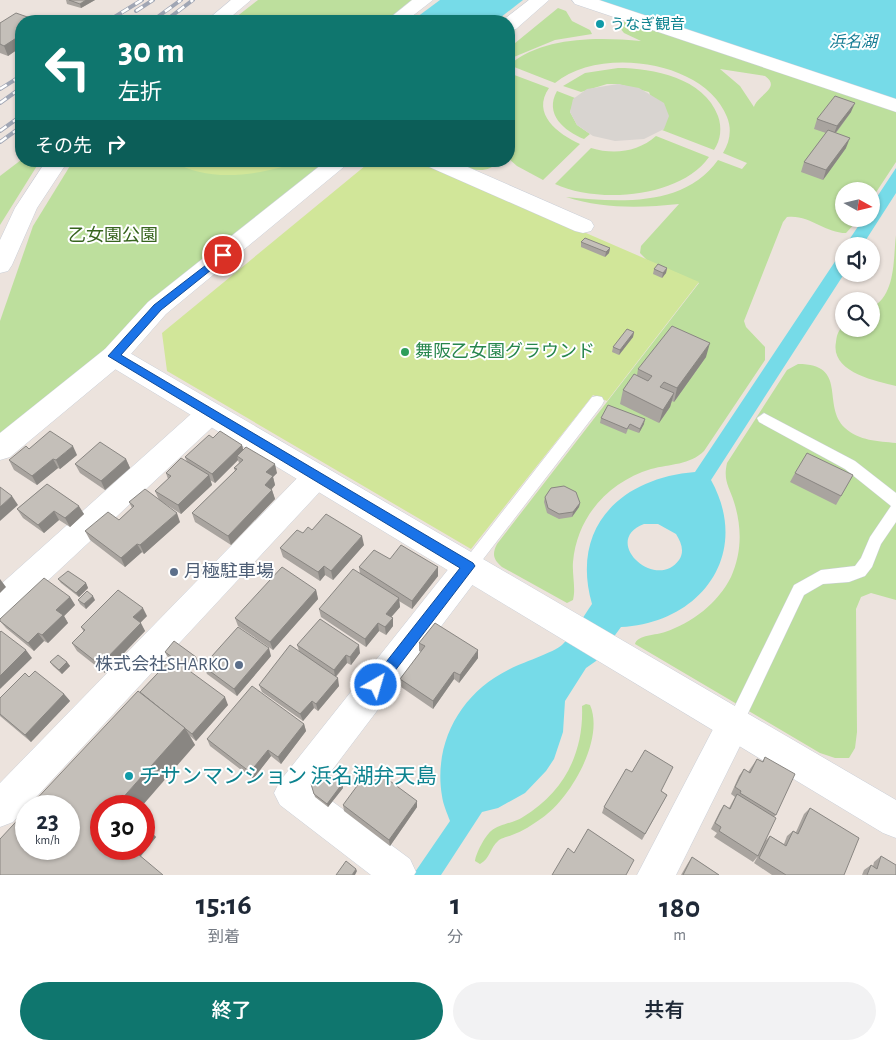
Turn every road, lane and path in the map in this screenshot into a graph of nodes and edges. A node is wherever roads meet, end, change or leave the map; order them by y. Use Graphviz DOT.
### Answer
graph roads {
  1 [pos="242,0"];
  2 [pos="424,0"];
  3 [pos="540,0"];
  4 [pos="582,0"];
  5 [pos="223,15"];
  6 [pos="403,15"];
  7 [pos="515,21"];
  8 [pos="896,106"];
  9 [pos="53,167"];
  10 [pos="333,167"];
  11 [pos="449,167"];
  12 [pos="583,226"];
  13 [pos="0,265"];
  14 [pos="114,356"];
  15 [pos="597,401"];
  16 [pos="210,412"];
  17 [pos="764,418"];
  18 [pos="0,449"];
  19 [pos="317,476"];
  20 [pos="896,502"];
  21 [pos="896,510"];
  22 [pos="469,566"];
  23 [pos="0,605"];
  24 [pos="734,724"];
  25 [pos="0,809"];
  26 [pos="896,820"];
  27 [pos="397,872"];
  28 [pos="656,875"];
  1 -- 5 [label="street"];
  2 -- 6 [label="street"];
  3 -- 7 [label="street"];
  4 -- 8 [label="street"];
  9 -- 13 [label="street"];
  10 -- 14 [label="street"];
  11 -- 12 [label="street"];
  14 -- 16 [label="street"];
  14 -- 18 [label="street"];
  15 -- 22 [label="lane"];
  16 -- 19 [label="street"];
  16 -- 23 [label="street"];
  17 -- 20 [label="lane"];
  19 -- 22 [label="street"];
  19 -- 25 [label="street"];
  21 -- 24 [label="lane"];
  22 -- 24 [label="street"];
  22 -- 27 [label="street"];
  24 -- 26 [label="street"];
  24 -- 28 [label="street"];
}
